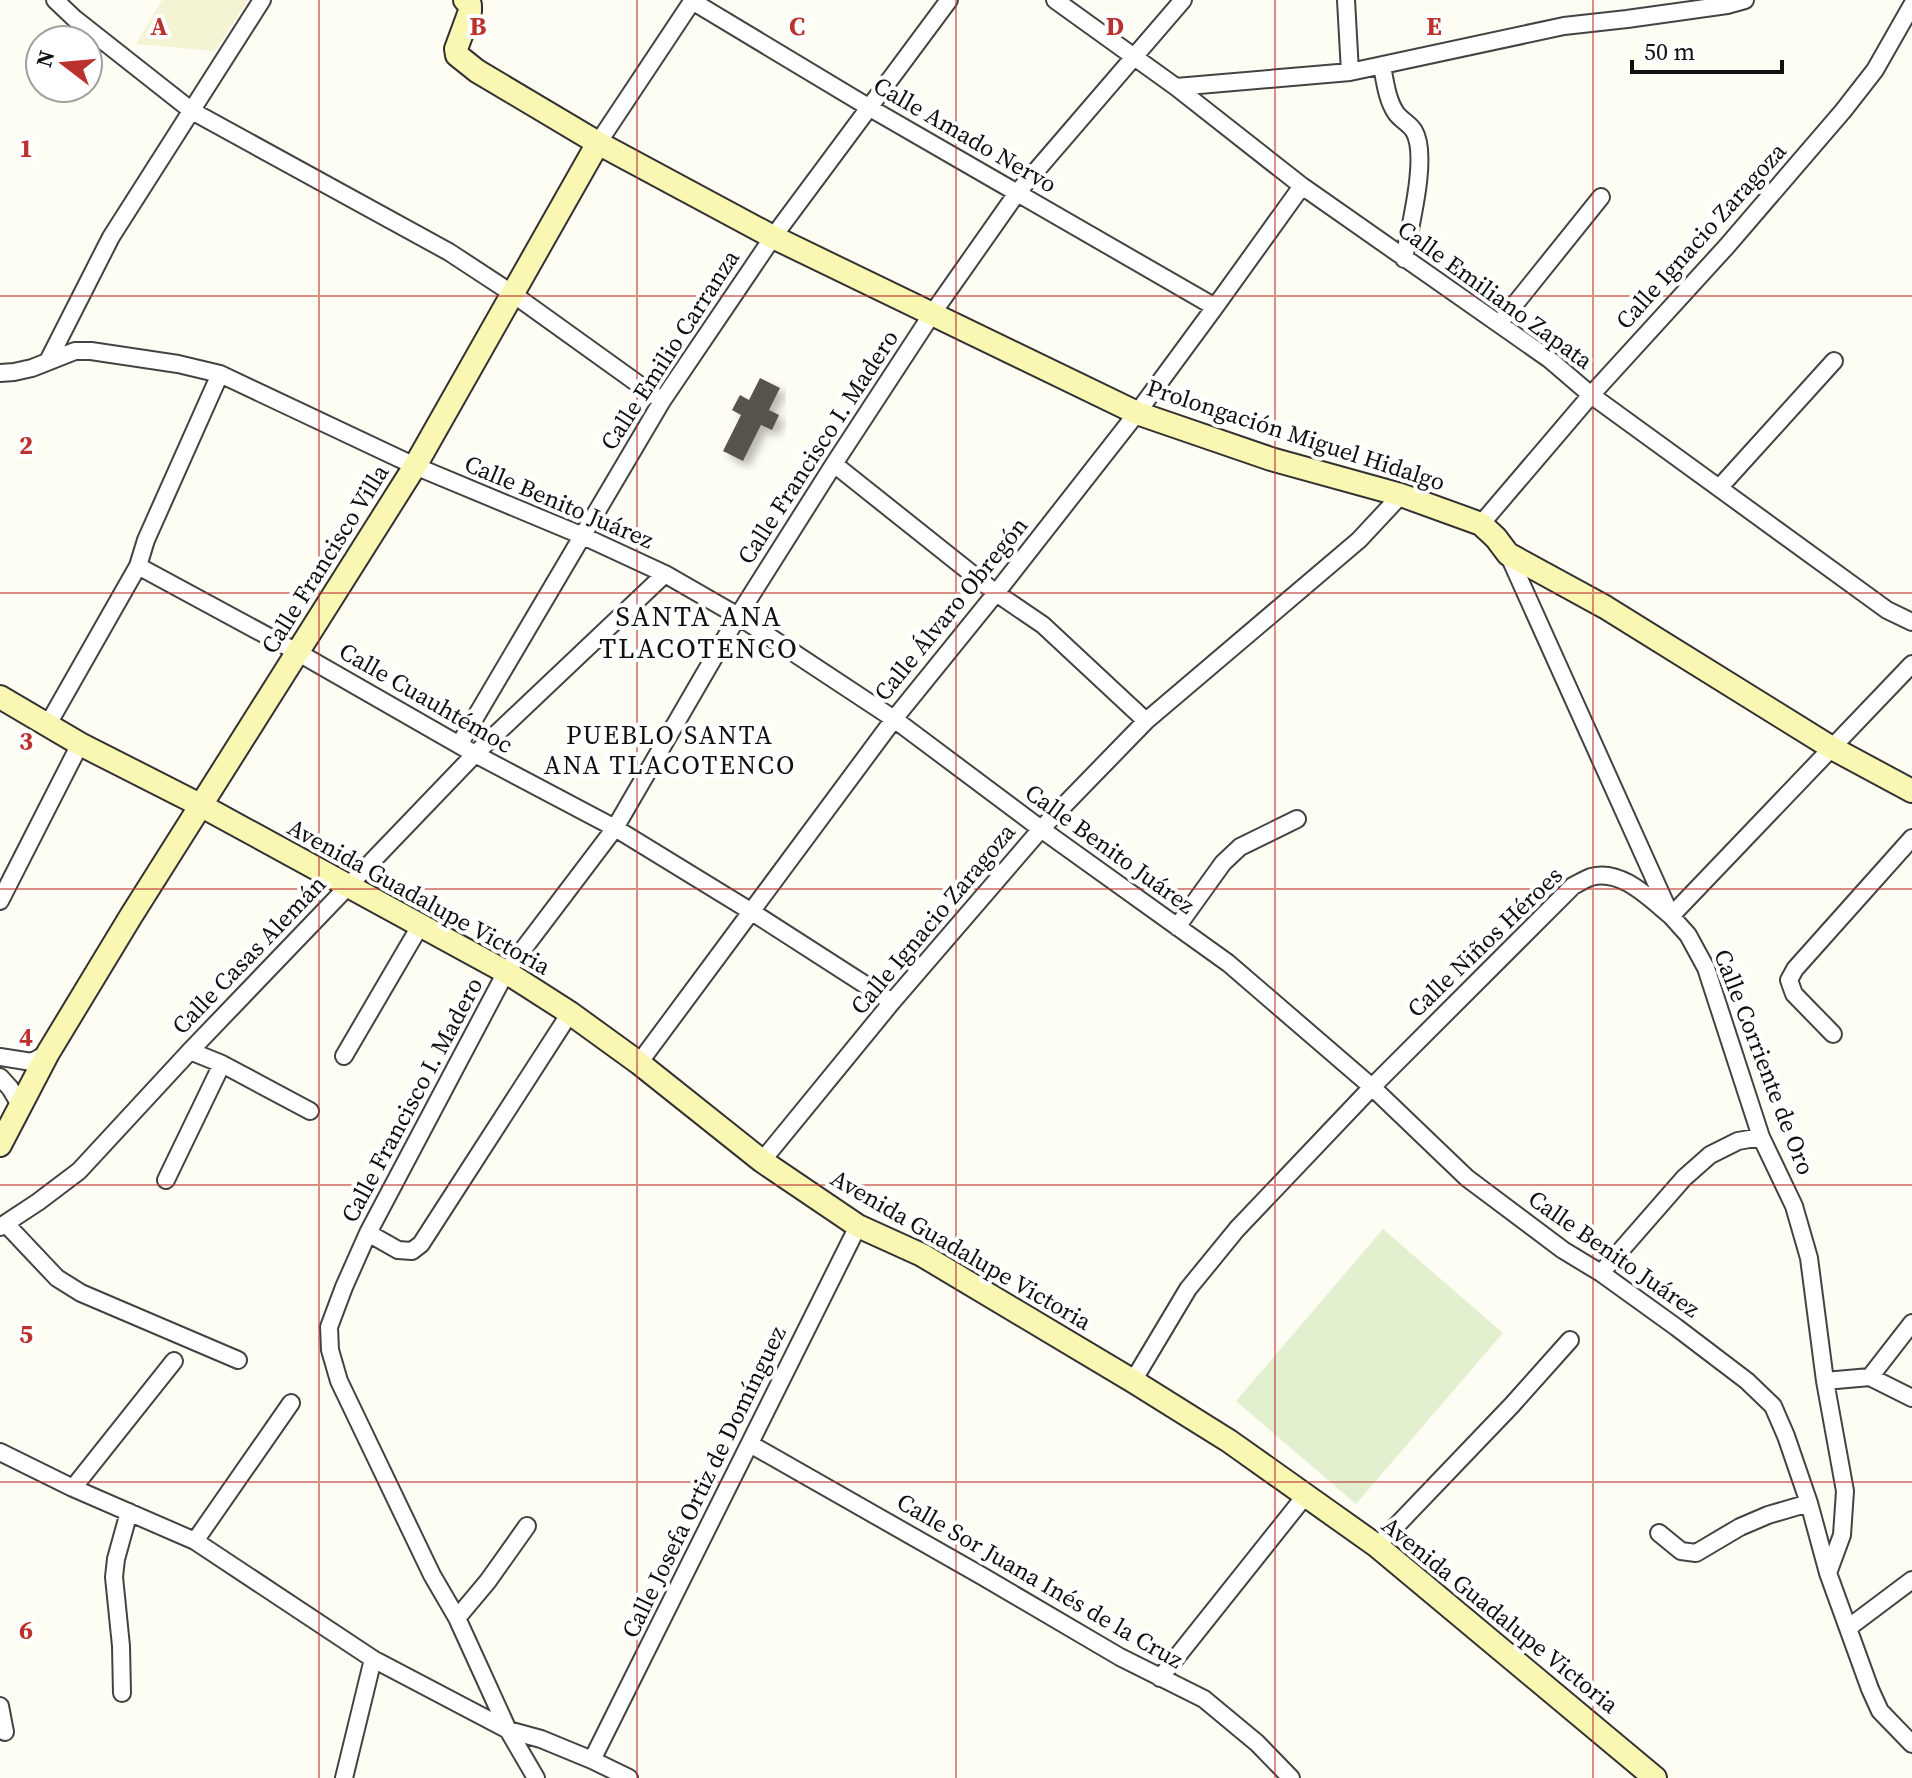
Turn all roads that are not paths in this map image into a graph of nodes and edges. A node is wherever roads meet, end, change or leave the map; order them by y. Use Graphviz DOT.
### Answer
graph roads {
  1 [pos="55,0"];
  2 [pos="262,0"];
  3 [pos="465,0"];
  4 [pos="693,0"];
  5 [pos="949,0"];
  6 [pos="1055,0"];
  7 [pos="1183,0"];
  8 [pos="1346,0"];
  9 [pos="1745,0"];
  10 [pos="1912,5"];
  11 [pos="1133,57"];
  12 [pos="1382,66"];
  13 [pos="1350,72"];
  14 [pos="1176,87"];
  15 [pos="870,108"];
  16 [pos="192,111"];
  17 [pos="598,143"];
  18 [pos="1302,186"];
  19 [pos="1017,193"];
  20 [pos="1601,197"];
  21 [pos="773,237"];
  22 [pos="1404,259"];
  23 [pos="513,294"];
  24 [pos="1215,307"];
  25 [pos="932,314"];
  26 [pos="1499,324"];
  27 [pos="49,359"];
  28 [pos="1834,361"];
  29 [pos="0,373"];
  30 [pos="220,374"];
  31 [pos="1591,395"];
  32 [pos="662,401"];
  33 [pos="1137,413"];
  34 [pos="834,464"];
  35 [pos="415,466"];
  36 [pos="1719,488"];
  37 [pos="1401,495"];
  38 [pos="1481,524"];
  39 [pos="583,536"];
  40 [pos="1508,554"];
  41 [pos="138,566"];
  42 [pos="665,574"];
  43 [pos="996,593"];
  44 [pos="738,616"];
  45 [pos="1912,622"];
  46 [pos="297,652"];
  47 [pos="1912,664"];
  48 [pos="0,697"];
  49 [pos="894,719"];
  50 [pos="1146,721"];
  51 [pos="47,726"];
  52 [pos="80,744"];
  53 [pos="459,745"];
  54 [pos="1832,748"];
  55 [pos="475,754"];
  56 [pos="1912,791"];
  57 [pos="202,806"];
  58 [pos="1297,819"];
  59 [pos="615,828"];
  60 [pos="1041,829"];
  61 [pos="1912,838"];
  62 [pos="348,887"];
  63 [pos="0,901"];
  64 [pos="752,912"];
  65 [pos="1671,916"];
  66 [pos="420,926"];
  67 [pos="1177,927"];
  68 [pos="506,972"];
  69 [pos="892,1002"];
  70 [pos="570,1013"];
  71 [pos="1833,1034"];
  72 [pos="190,1051"];
  73 [pos="48,1053"];
  74 [pos="344,1056"];
  75 [pos="0,1057"];
  76 [pos="639,1063"];
  77 [pos="222,1064"];
  78 [pos="0,1077"];
  79 [pos="1372,1087"];
  80 [pos="20,1105"];
  81 [pos="310,1111"];
  82 [pos="1761,1137"];
  83 [pos="0,1145"];
  84 [pos="762,1161"];
  85 [pos="166,1180"];
  86 [pos="3,1226"];
  87 [pos="858,1226"];
  88 [pos="368,1233"];
  89 [pos="1601,1273"];
  90 [pos="1912,1323"];
  91 [pos="1570,1340"];
  92 [pos="238,1360"];
  93 [pos="174,1361"];
  94 [pos="1870,1377"];
  95 [pos="1133,1381"];
  96 [pos="1825,1381"];
  97 [pos="1912,1398"];
  98 [pos="291,1403"];
  99 [pos="750,1444"];
  100 [pos="0,1452"];
  101 [pos="73,1488"];
  102 [pos="1305,1496"];
  103 [pos="1809,1503"];
  104 [pos="129,1512"];
  105 [pos="527,1526"];
  106 [pos="1659,1533"];
  107 [pos="195,1541"];
  108 [pos="1377,1546"];
  109 [pos="1828,1573"];
  110 [pos="1912,1580"];
  111 [pos="457,1618"];
  112 [pos="1848,1628"];
  113 [pos="373,1659"];
  114 [pos="1160,1678"];
  115 [pos="122,1693"];
  116 [pos="0,1706"];
  117 [pos="508,1730"];
  118 [pos="5,1732"];
  119 [pos="1912,1744"];
  120 [pos="592,1760"];
  121 [pos="344,1778"];
  122 [pos="536,1778"];
  123 [pos="629,1778"];
  124 [pos="1291,1778"];
  125 [pos="1655,1778"];
  1 -- 16 [label="street"];
  2 -- 16 [label="street"];
  3 -- 17 [label="street, Prolongación Miguel Hidalgo"];
  4 -- 15 [label="street, Calle Amado Nervo"];
  4 -- 17 [label="street, Calle Francisco Villa"];
  5 -- 15 [label="street, Calle Emilio Carranza"];
  6 -- 11 [label="street, Calle Emiliano Zapata"];
  7 -- 11 [label="street, Calle Francisco I. Madero"];
  8 -- 13 [label="street"];
  9 -- 12 [label="street"];
  10 -- 31 [label="street, Calle Ignacio Zaragoza"];
  11 -- 14 [label="street, Calle Emiliano Zapata"];
  11 -- 19 [label="street, Calle Francisco I. Madero"];
  12 -- 13 [label="street"];
  12 -- 22 [label="street"];
  13 -- 14 [label="street"];
  14 -- 18 [label="street, Calle Emiliano Zapata"];
  15 -- 19 [label="street, Calle Amado Nervo"];
  15 -- 21 [label="street, Calle Emilio Carranza"];
  16 -- 23 [label="street"];
  16 -- 27 [label="street"];
  17 -- 21 [label="street, Prolongación Miguel Hidalgo"];
  17 -- 23 [label="street, Calle Francisco Villa"];
  18 -- 22 [label="street, Calle Emiliano Zapata"];
  18 -- 24 [label="street, Calle Álvaro Obregón"];
  19 -- 24 [label="street, Calle Amado Nervo"];
  19 -- 25 [label="street, Calle Francisco I. Madero"];
  20 -- 26 [label="street"];
  21 -- 25 [label="street, Prolongación Miguel Hidalgo"];
  21 -- 32 [label="street, Calle Emilio Carranza"];
  22 -- 26 [label="street, Calle Emiliano Zapata"];
  23 -- 32 [label="street"];
  23 -- 35 [label="street, Calle Francisco Villa"];
  24 -- 33 [label="street, Calle Álvaro Obregón"];
  25 -- 33 [label="street, Prolongación Miguel Hidalgo"];
  25 -- 34 [label="street, Calle Francisco I. Madero"];
  26 -- 31 [label="street, Calle Emiliano Zapata"];
  27 -- 29 [label="street, Calle Benito Juárez"];
  27 -- 30 [label="street, Calle Benito Juárez"];
  28 -- 36 [label="street"];
  30 -- 35 [label="street, Calle Benito Juárez"];
  30 -- 41 [label="street"];
  31 -- 36 [label="street, Calle Emiliano Zapata"];
  31 -- 38 [label="street, Calle Ignacio Zaragoza"];
  32 -- 39 [label="street, Calle Emilio Carranza"];
  33 -- 37 [label="street, Prolongación Miguel Hidalgo"];
  33 -- 43 [label="street, Calle Álvaro Obregón"];
  34 -- 43 [label="street"];
  34 -- 44 [label="street, Calle Francisco I. Madero"];
  35 -- 39 [label="street, Calle Benito Juárez"];
  35 -- 46 [label="street, Calle Francisco Villa"];
  36 -- 45 [label="street, Calle Emiliano Zapata"];
  37 -- 38 [label="street, Prolongación Miguel Hidalgo"];
  37 -- 50 [label="street, Calle Ignacio Zaragoza"];
  38 -- 40 [label="street, Prolongación Miguel Hidalgo"];
  39 -- 42 [label="street, Calle Benito Juárez"];
  39 -- 53 [label="street, Calle Emilio Carranza"];
  40 -- 54 [label="street, Prolongación Miguel Hidalgo"];
  40 -- 65 [label="street, Calle Corriente de Oro"];
  41 -- 46 [label="street, Calle Cuauhtémoc"];
  41 -- 51 [label="street"];
  42 -- 44 [label="street, Calle Benito Juárez"];
  42 -- 55 [label="street, Calle Casas Alemán"];
  43 -- 49 [label="street, Calle Álvaro Obregón"];
  43 -- 50 [label="street"];
  44 -- 49 [label="street, Calle Benito Juárez"];
  44 -- 59 [label="street, Calle Francisco I. Madero"];
  46 -- 53 [label="street, Calle Cuauhtémoc"];
  46 -- 57 [label="street, Calle Francisco Villa"];
  47 -- 54 [label="street"];
  48 -- 51 [label="street, Avenida Guadalupe Victoria"];
  49 -- 60 [label="street, Calle Benito Juárez"];
  49 -- 64 [label="street, Calle Álvaro Obregón"];
  50 -- 60 [label="street, Calle Ignacio Zaragoza"];
  51 -- 52 [label="street, Avenida Guadalupe Victoria"];
  52 -- 57 [label="street, Avenida Guadalupe Victoria"];
  52 -- 63 [label="street"];
  53 -- 55 [label="street, Calle Cuauhtémoc"];
  54 -- 56 [label="street, Prolongación Miguel Hidalgo"];
  54 -- 65 [label="street"];
  55 -- 59 [label="street, Calle Cuauhtémoc"];
  55 -- 62 [label="street, Calle Casas Alemán"];
  57 -- 62 [label="street, Avenida Guadalupe Victoria"];
  57 -- 73 [label="street, Calle Francisco Villa"];
  58 -- 67 [label="street"];
  59 -- 64 [label="street, Calle Cuauhtémoc"];
  59 -- 68 [label="street, Calle Francisco I. Madero"];
  60 -- 67 [label="street, Calle Benito Juárez"];
  60 -- 69 [label="street, Calle Ignacio Zaragoza"];
  61 -- 71 [label="street"];
  62 -- 66 [label="street, Avenida Guadalupe Victoria"];
  62 -- 72 [label="street, Calle Casas Alemán"];
  64 -- 69 [label="street, Calle Cuauhtémoc"];
  64 -- 76 [label="street, Calle Álvaro Obregón"];
  65 -- 79 [label="street, Calle Niños Héroes"];
  65 -- 82 [label="street, Calle Corriente de Oro"];
  66 -- 68 [label="street, Avenida Guadalupe Victoria"];
  66 -- 74 [label="street"];
  67 -- 79 [label="street, Calle Benito Juárez"];
  68 -- 70 [label="street, Avenida Guadalupe Victoria"];
  68 -- 88 [label="street, Calle Francisco I. Madero"];
  69 -- 84 [label="street, Calle Ignacio Zaragoza"];
  70 -- 76 [label="street, Avenida Guadalupe Victoria"];
  70 -- 88 [label="street"];
  72 -- 77 [label="street"];
  72 -- 86 [label="street, Calle Casas Alemán"];
  73 -- 75 [label="street"];
  73 -- 80 [label="street, Calle Francisco Villa"];
  76 -- 84 [label="street, Avenida Guadalupe Victoria"];
  77 -- 81 [label="street"];
  77 -- 85 [label="street"];
  78 -- 80 [label="street"];
  79 -- 89 [label="street, Calle Benito Juárez"];
  79 -- 95 [label="street, Calle Niños Héroes"];
  80 -- 83 [label="street, Calle Francisco Villa"];
  82 -- 89 [label="street"];
  82 -- 96 [label="street, Calle Corriente de Oro"];
  84 -- 87 [label="street, Avenida Guadalupe Victoria"];
  86 -- 92 [label="street"];
  87 -- 95 [label="street, Avenida Guadalupe Victoria"];
  87 -- 99 [label="street, Calle Josefa Ortiz de Domínguez"];
  88 -- 111 [label="street, Calle Francisco I. Madero"];
  89 -- 103 [label="street, Calle Benito Juárez"];
  90 -- 94 [label="street"];
  91 -- 108 [label="street"];
  93 -- 101 [label="street"];
  94 -- 96 [label="street"];
  94 -- 97 [label="street"];
  95 -- 102 [label="street, Avenida Guadalupe Victoria"];
  96 -- 109 [label="street, Calle Corriente de Oro"];
  98 -- 107 [label="street"];
  99 -- 114 [label="street, Calle Sor Juana Inés de la Cruz"];
  99 -- 120 [label="street, Calle Josefa Ortiz de Domínguez"];
  100 -- 101 [label="street"];
  101 -- 104 [label="street"];
  102 -- 108 [label="street, Avenida Guadalupe Victoria"];
  102 -- 114 [label="street"];
  103 -- 106 [label="street"];
  103 -- 109 [label="street, Calle Benito Juárez"];
  104 -- 107 [label="street"];
  104 -- 115 [label="street"];
  105 -- 111 [label="street"];
  107 -- 113 [label="street"];
  108 -- 125 [label="street, Avenida Guadalupe Victoria"];
  109 -- 112 [label="street, Calle Benito Juárez"];
  110 -- 112 [label="street"];
  111 -- 117 [label="street"];
  112 -- 119 [label="street, Calle Benito Juárez"];
  113 -- 117 [label="street"];
  113 -- 121 [label="street"];
  114 -- 124 [label="street, Calle Sor Juana Inés de la Cruz"];
  116 -- 118 [label="street"];
  117 -- 120 [label="street"];
  117 -- 122 [label="street"];
  120 -- 123 [label="street"];
}
